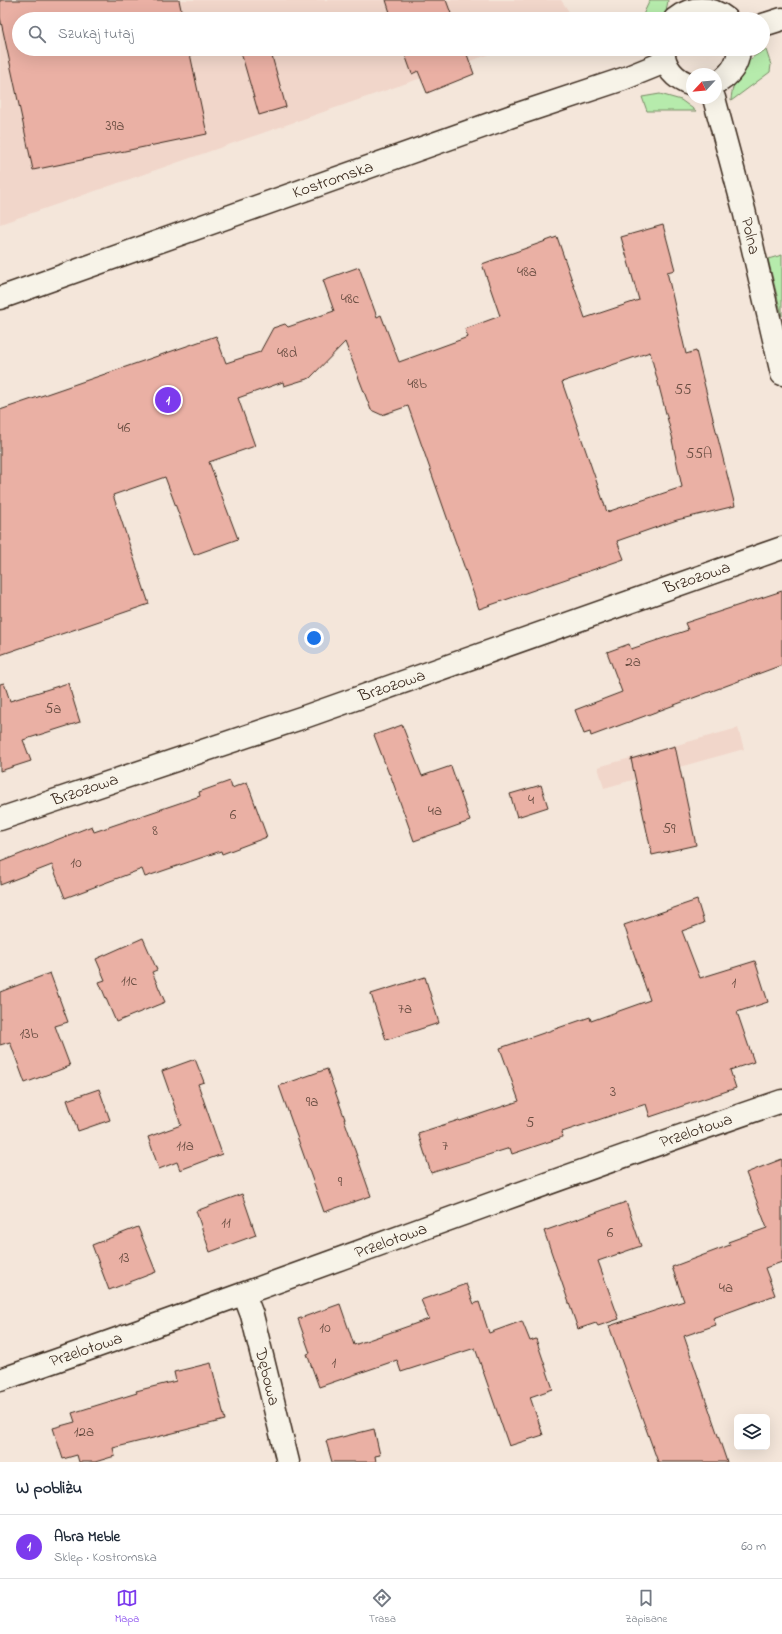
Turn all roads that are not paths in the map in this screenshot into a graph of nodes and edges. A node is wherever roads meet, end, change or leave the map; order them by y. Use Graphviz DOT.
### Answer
graph roads {
  1 [pos="685,10"];
  2 [pos="715,12"];
  3 [pos="782,19"];
  4 [pos="770,23"];
  5 [pos="664,56"];
  6 [pos="738,56"];
  7 [pos="722,79"];
  8 [pos="686,82"];
  9 [pos="716,104"];
  10 [pos="0,298"];
  11 [pos="782,374"];
  12 [pos="782,548"];
  13 [pos="0,819"];
  14 [pos="782,1101"];
  15 [pos="244,1294"];
  16 [pos="0,1380"];
  17 [pos="288,1462"];
  1 -- 2 [label="street"];
  3 -- 4 [label="street"];
  5 -- 8 [label="street"];
  5 -- 10 [label="street, Kostromska"];
  6 -- 7 [label="street"];
  9 -- 11 [label="street, Polna"];
  12 -- 13 [label="street, Brzozowa"];
  14 -- 15 [label="street, Przelotowa"];
  15 -- 16 [label="street, Przelotowa"];
  15 -- 17 [label="street, Dębowa"];
}
